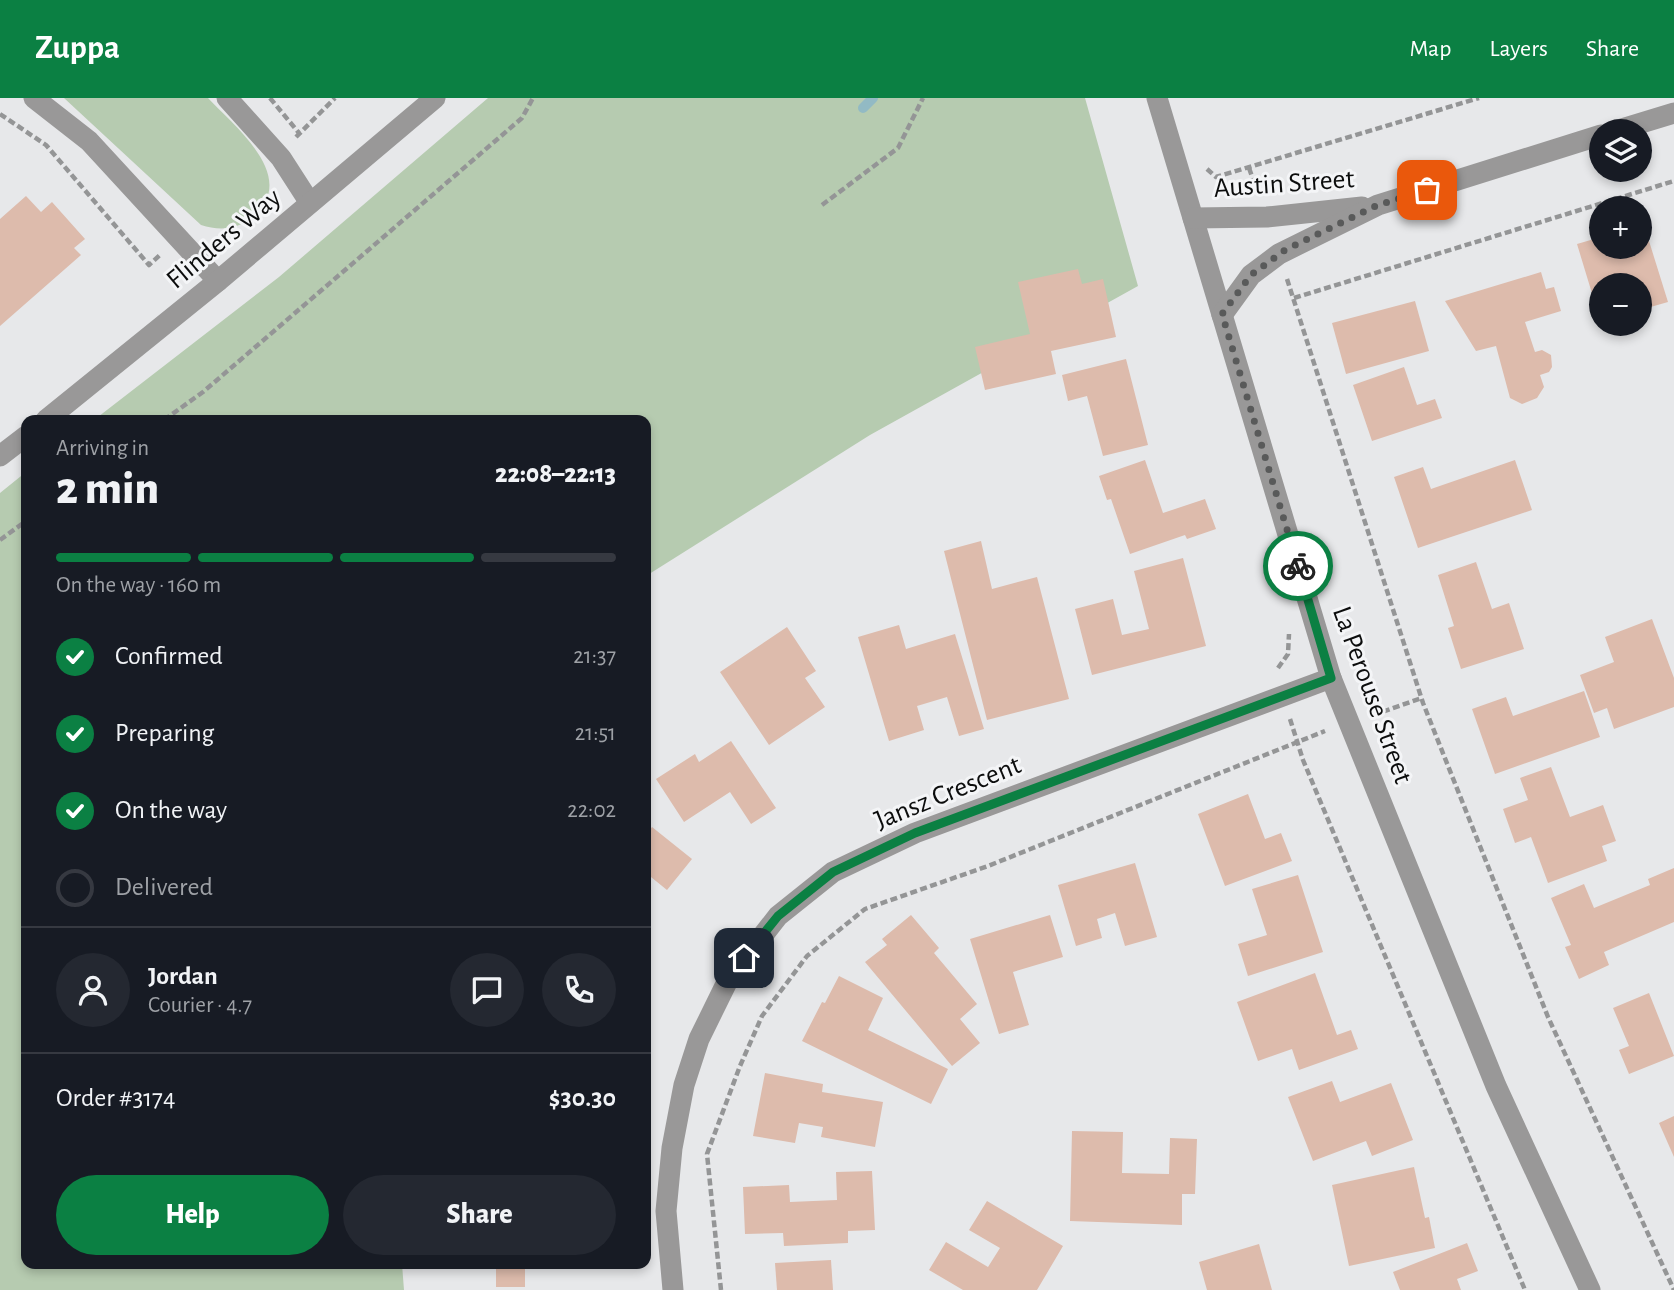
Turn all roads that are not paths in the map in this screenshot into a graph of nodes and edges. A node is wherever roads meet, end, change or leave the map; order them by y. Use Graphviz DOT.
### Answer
graph roads {
  1 [pos="34,98"];
  2 [pos="227,98"];
  3 [pos="435,98"];
  4 [pos="1157,98"];
  5 [pos="1674,113"];
  6 [pos="1652,120"];
  7 [pos="1589,139"];
  8 [pos="310,203"];
  9 [pos="1378,205"];
  10 [pos="1193,218"];
  11 [pos="218,281"];
  12 [pos="1222,314"];
  13 [pos="52,415"];
  14 [pos="21,440"];
  15 [pos="0,456"];
  16 [pos="1331,678"];
  17 [pos="673,1290"];
  18 [pos="1590,1290"];
  1 -- 11 [label="street"];
  2 -- 8 [label="street"];
  3 -- 8 [label="street, Flinders Way"];
  4 -- 10 [label="street, La Perouse Street"];
  5 -- 6 [label="street"];
  7 -- 9 [label="street, Austin Street"];
  8 -- 11 [label="street, Flinders Way"];
  9 -- 10 [label="street, Austin Street"];
  9 -- 12 [label="street, Austin Street"];
  10 -- 12 [label="street, La Perouse Street"];
  11 -- 13 [label="street, Flinders Way"];
  12 -- 16 [label="street, La Perouse Street"];
  14 -- 15 [label="street"];
  16 -- 17 [label="street, Jansz Crescent"];
  16 -- 18 [label="street, La Perouse Street"];
}
